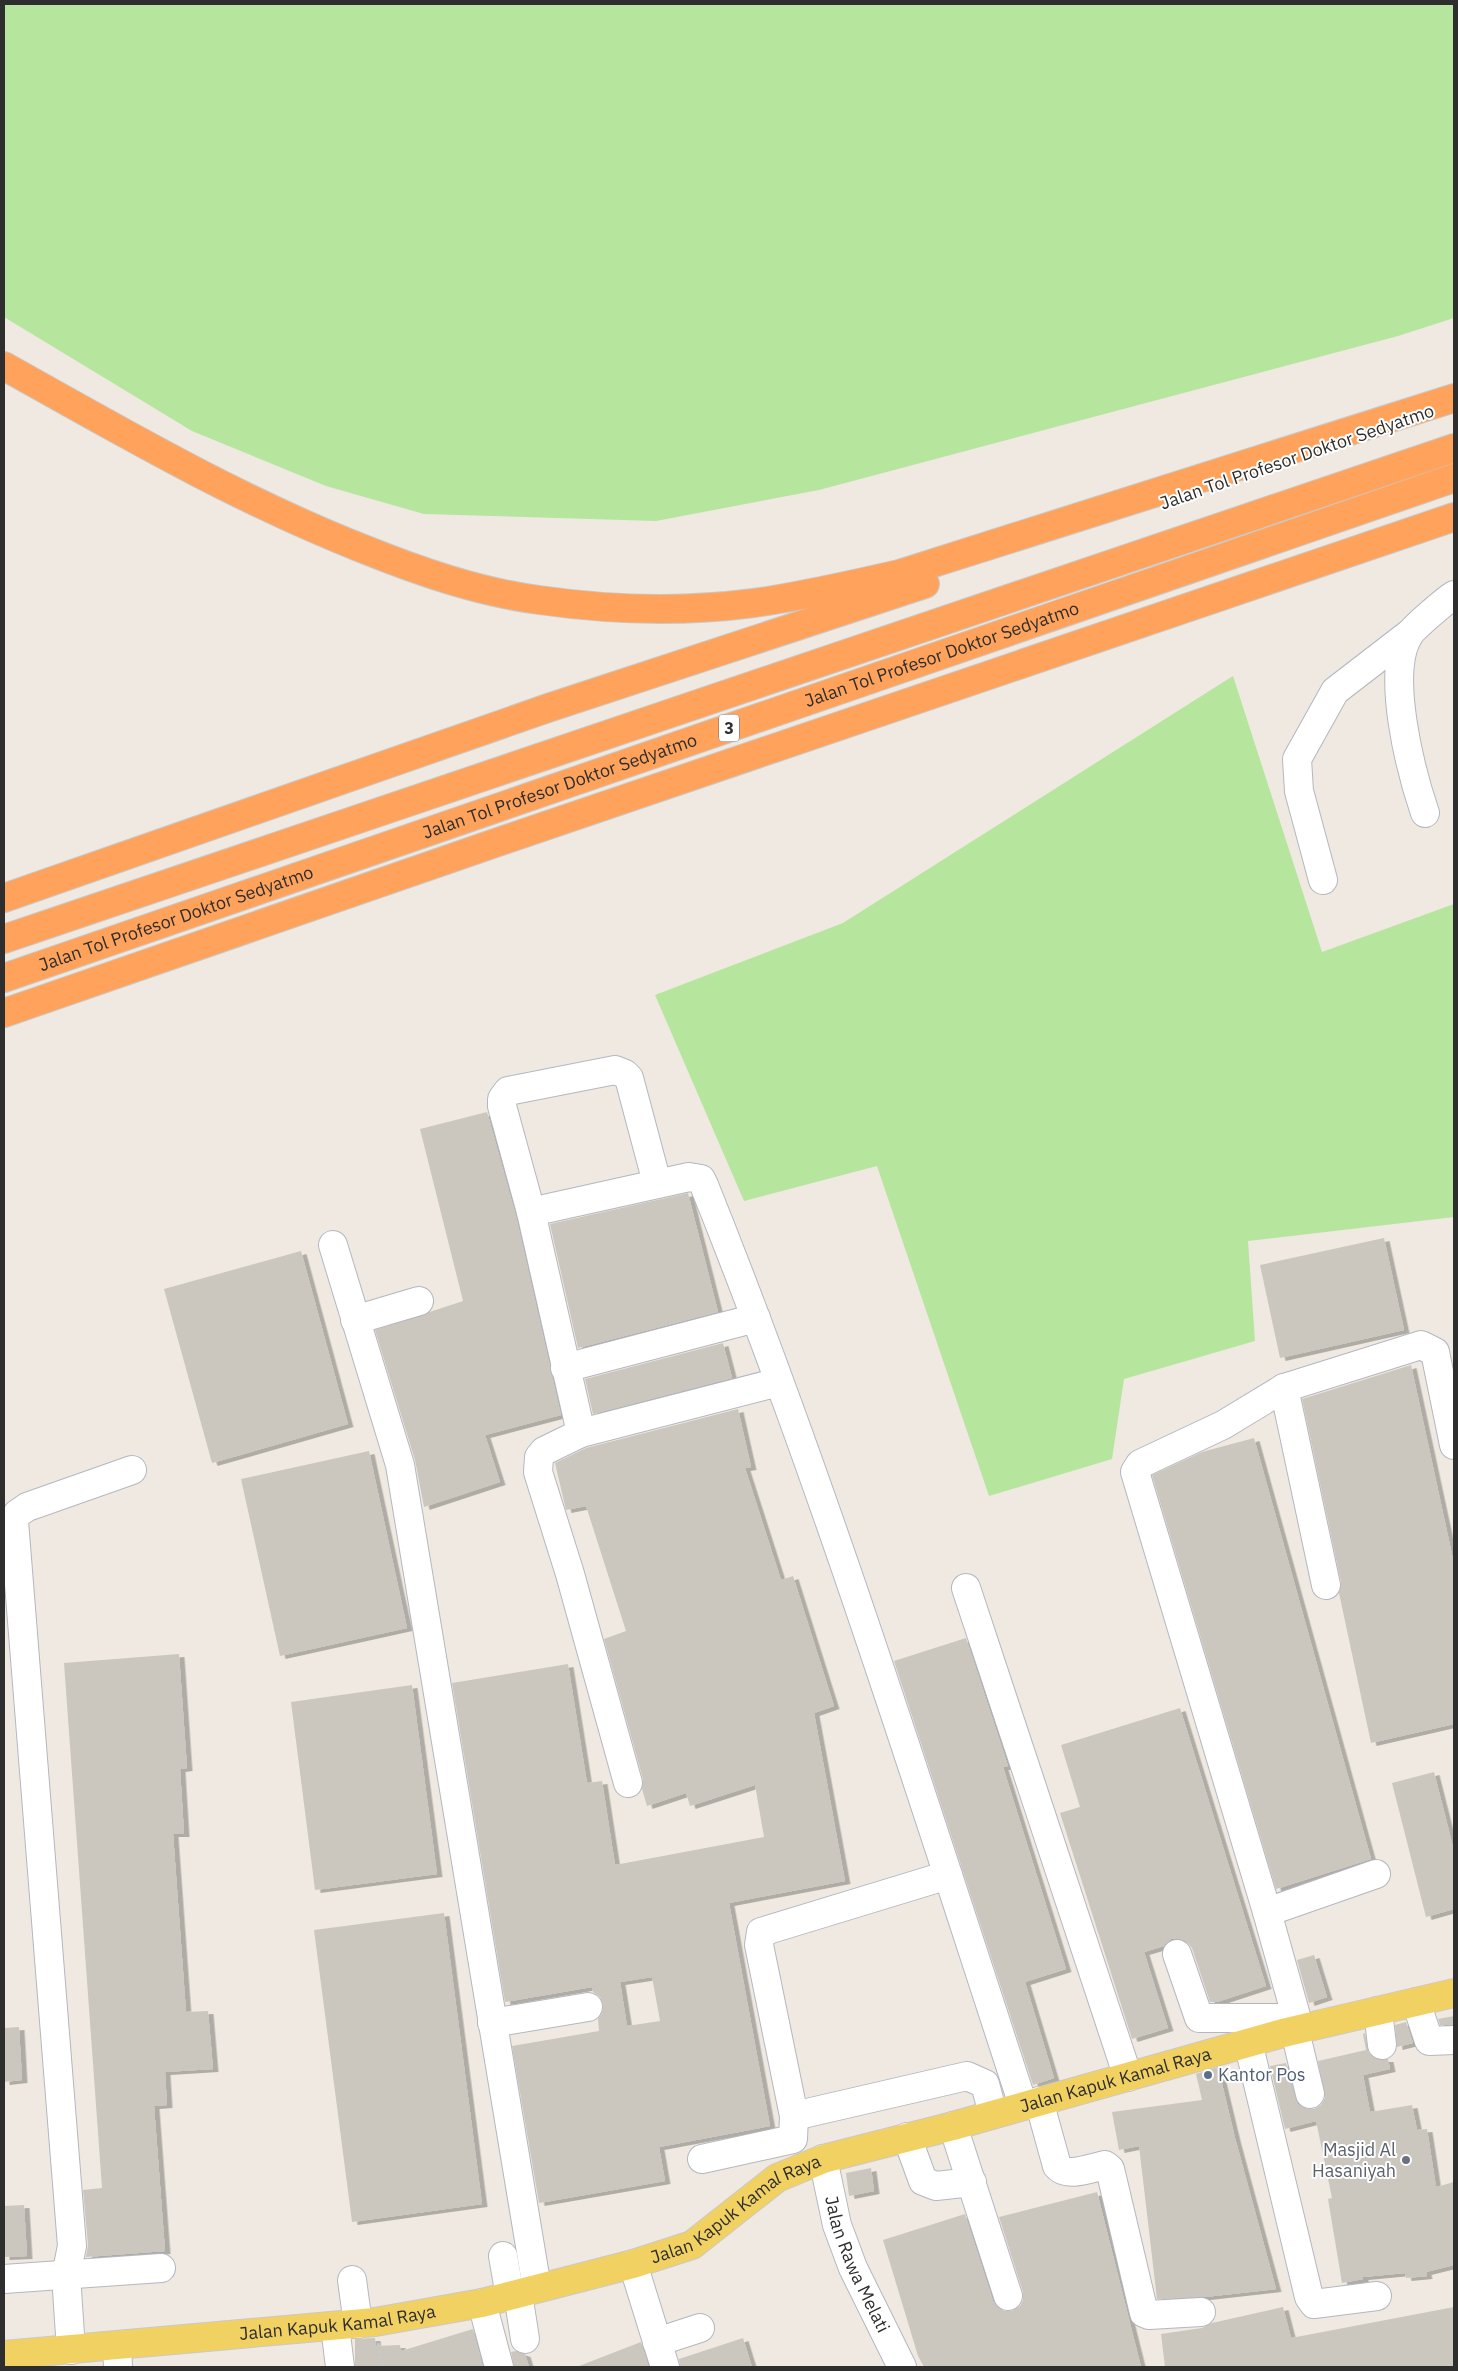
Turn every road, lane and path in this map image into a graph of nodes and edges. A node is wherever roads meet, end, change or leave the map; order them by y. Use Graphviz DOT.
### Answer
graph roads {
  1 [pos="4,366"];
  2 [pos="1454,398"];
  3 [pos="1454,404"];
  4 [pos="1454,448"];
  5 [pos="1454,478"];
  6 [pos="1454,517"];
  7 [pos="1454,595"];
  8 [pos="1409,634"];
  9 [pos="1425,813"];
  10 [pos="1323,880"];
  11 [pos="4,898"];
  12 [pos="4,939"];
  13 [pos="4,978"];
  14 [pos="4,1013"];
  15 [pos="657,1183"];
  16 [pos="531,1212"];
  17 [pos="333,1245"];
  18 [pos="419,1301"];
  19 [pos="756,1318"];
  20 [pos="356,1320"];
  21 [pos="565,1368"];
  22 [pos="779,1382"];
  23 [pos="1284,1388"];
  24 [pos="581,1433"];
  25 [pos="1454,1444"];
  26 [pos="132,1470"];
  27 [pos="1326,1585"];
  28 [pos="966,1588"];
  29 [pos="628,1783"];
  30 [pos="1376,1874"];
  31 [pos="948,1875"];
  32 [pos="1267,1912"];
  33 [pos="1177,1954"];
  34 [pos="1454,1993"];
  35 [pos="1416,2002"];
  36 [pos="588,2008"];
  37 [pos="1378,2011"];
  38 [pos="492,2023"];
  39 [pos="1293,2031"];
  40 [pos="1454,2040"];
  41 [pos="1248,2042"];
  42 [pos="1382,2045"];
  43 [pos="1128,2077"];
  44 [pos="1310,2094"];
  45 [pos="1031,2103"];
  46 [pos="993,2114"];
  47 [pos="794,2116"];
  48 [pos="953,2126"];
  49 [pos="908,2138"];
  50 [pos="823,2158"];
  51 [pos="702,2159"];
  52 [pos="972,2182"];
  53 [pos="503,2256"];
  54 [pos="633,2264"];
  55 [pos="161,2268"];
  56 [pos="76,2274"];
  57 [pos="4,2279"];
  58 [pos="352,2280"];
  59 [pos="522,2293"];
  60 [pos="1008,2296"];
  61 [pos="1377,2296"];
  62 [pos="482,2303"];
  63 [pos="1201,2312"];
  64 [pos="700,2328"];
  65 [pos="357,2330"];
  66 [pos="525,2339"];
  67 [pos="80,2349"];
  68 [pos="4,2355"];
  69 [pos="661,2355"];
  70 [pos="118,2356"];
  71 [pos="340,2367"];
  72 [pos="382,2367"];
  73 [pos="499,2367"];
  74 [pos="902,2367"];
  1 -- 2 [label="highway"];
  3 -- 11 [label="highway, Jalan Tol Profesor Doktor Sedyatmo"];
  4 -- 12 [label="highway, Jalan Tol Profesor Doktor Sedyatmo / 3"];
  5 -- 13 [label="highway, Jalan Tol Profesor Doktor Sedyatmo / 3"];
  6 -- 14 [label="highway, Jalan Tol Profesor Doktor Sedyatmo / 3"];
  7 -- 8 [label="street"];
  8 -- 9 [label="street"];
  8 -- 10 [label="street"];
  15 -- 16 [label="street"];
  15 -- 16 [label="street"];
  15 -- 19 [label="street"];
  16 -- 21 [label="street"];
  17 -- 20 [label="street"];
  18 -- 20 [label="street"];
  19 -- 21 [label="street"];
  19 -- 22 [label="street"];
  20 -- 38 [label="street"];
  21 -- 24 [label="street"];
  22 -- 24 [label="street"];
  22 -- 31 [label="street"];
  23 -- 25 [label="street"];
  23 -- 27 [label="street"];
  23 -- 32 [label="street"];
  24 -- 29 [label="street"];
  26 -- 56 [label="street"];
  28 -- 43 [label="street"];
  30 -- 32 [label="street"];
  31 -- 45 [label="street"];
  31 -- 47 [label="street"];
  32 -- 39 [label="street"];
  33 -- 39 [label="street"];
  34 -- 35 [label="main road, Jalan Kapuk Kamal Raya"];
  35 -- 37 [label="main road, Jalan Kapuk Kamal Raya"];
  35 -- 40 [label="street"];
  36 -- 38 [label="street"];
  37 -- 39 [label="main road, Jalan Kapuk Kamal Raya"];
  37 -- 42 [label="street"];
  38 -- 59 [label="street"];
  39 -- 41 [label="main road, Jalan Kapuk Kamal Raya"];
  39 -- 44 [label="street"];
  41 -- 43 [label="main road, Jalan Kapuk Kamal Raya"];
  41 -- 61 [label="street"];
  43 -- 45 [label="main road, Jalan Kapuk Kamal Raya"];
  45 -- 46 [label="main road, Jalan Kapuk Kamal Raya"];
  45 -- 63 [label="street"];
  46 -- 47 [label="street"];
  46 -- 48 [label="main road, Jalan Kapuk Kamal Raya"];
  47 -- 51 [label="street"];
  48 -- 49 [label="main road, Jalan Kapuk Kamal Raya"];
  48 -- 52 [label="street"];
  49 -- 50 [label="main road, Jalan Kapuk Kamal Raya"];
  49 -- 52 [label="street"];
  50 -- 54 [label="main road, Jalan Kapuk Kamal Raya"];
  50 -- 74 [label="street, Jalan Rawa Melati"];
  52 -- 60 [label="street"];
  53 -- 59 [label="street"];
  54 -- 59 [label="main road, Jalan Kapuk Kamal Raya"];
  54 -- 69 [label="street"];
  55 -- 56 [label="street"];
  56 -- 57 [label="street"];
  56 -- 67 [label="street"];
  58 -- 65 [label="street"];
  59 -- 62 [label="main road, Jalan Kapuk Kamal Raya"];
  59 -- 66 [label="street"];
  62 -- 65 [label="main road, Jalan Kapuk Kamal Raya"];
  62 -- 73 [label="street"];
  64 -- 69 [label="street"];
  65 -- 70 [label="main road, Jalan Kapuk Kamal Raya"];
  65 -- 71 [label="street"];
  65 -- 72 [label="path"];
  67 -- 68 [label="main road, Jalan Kapuk Kamal Raya"];
  67 -- 70 [label="main road, Jalan Kapuk Kamal Raya"];
}
